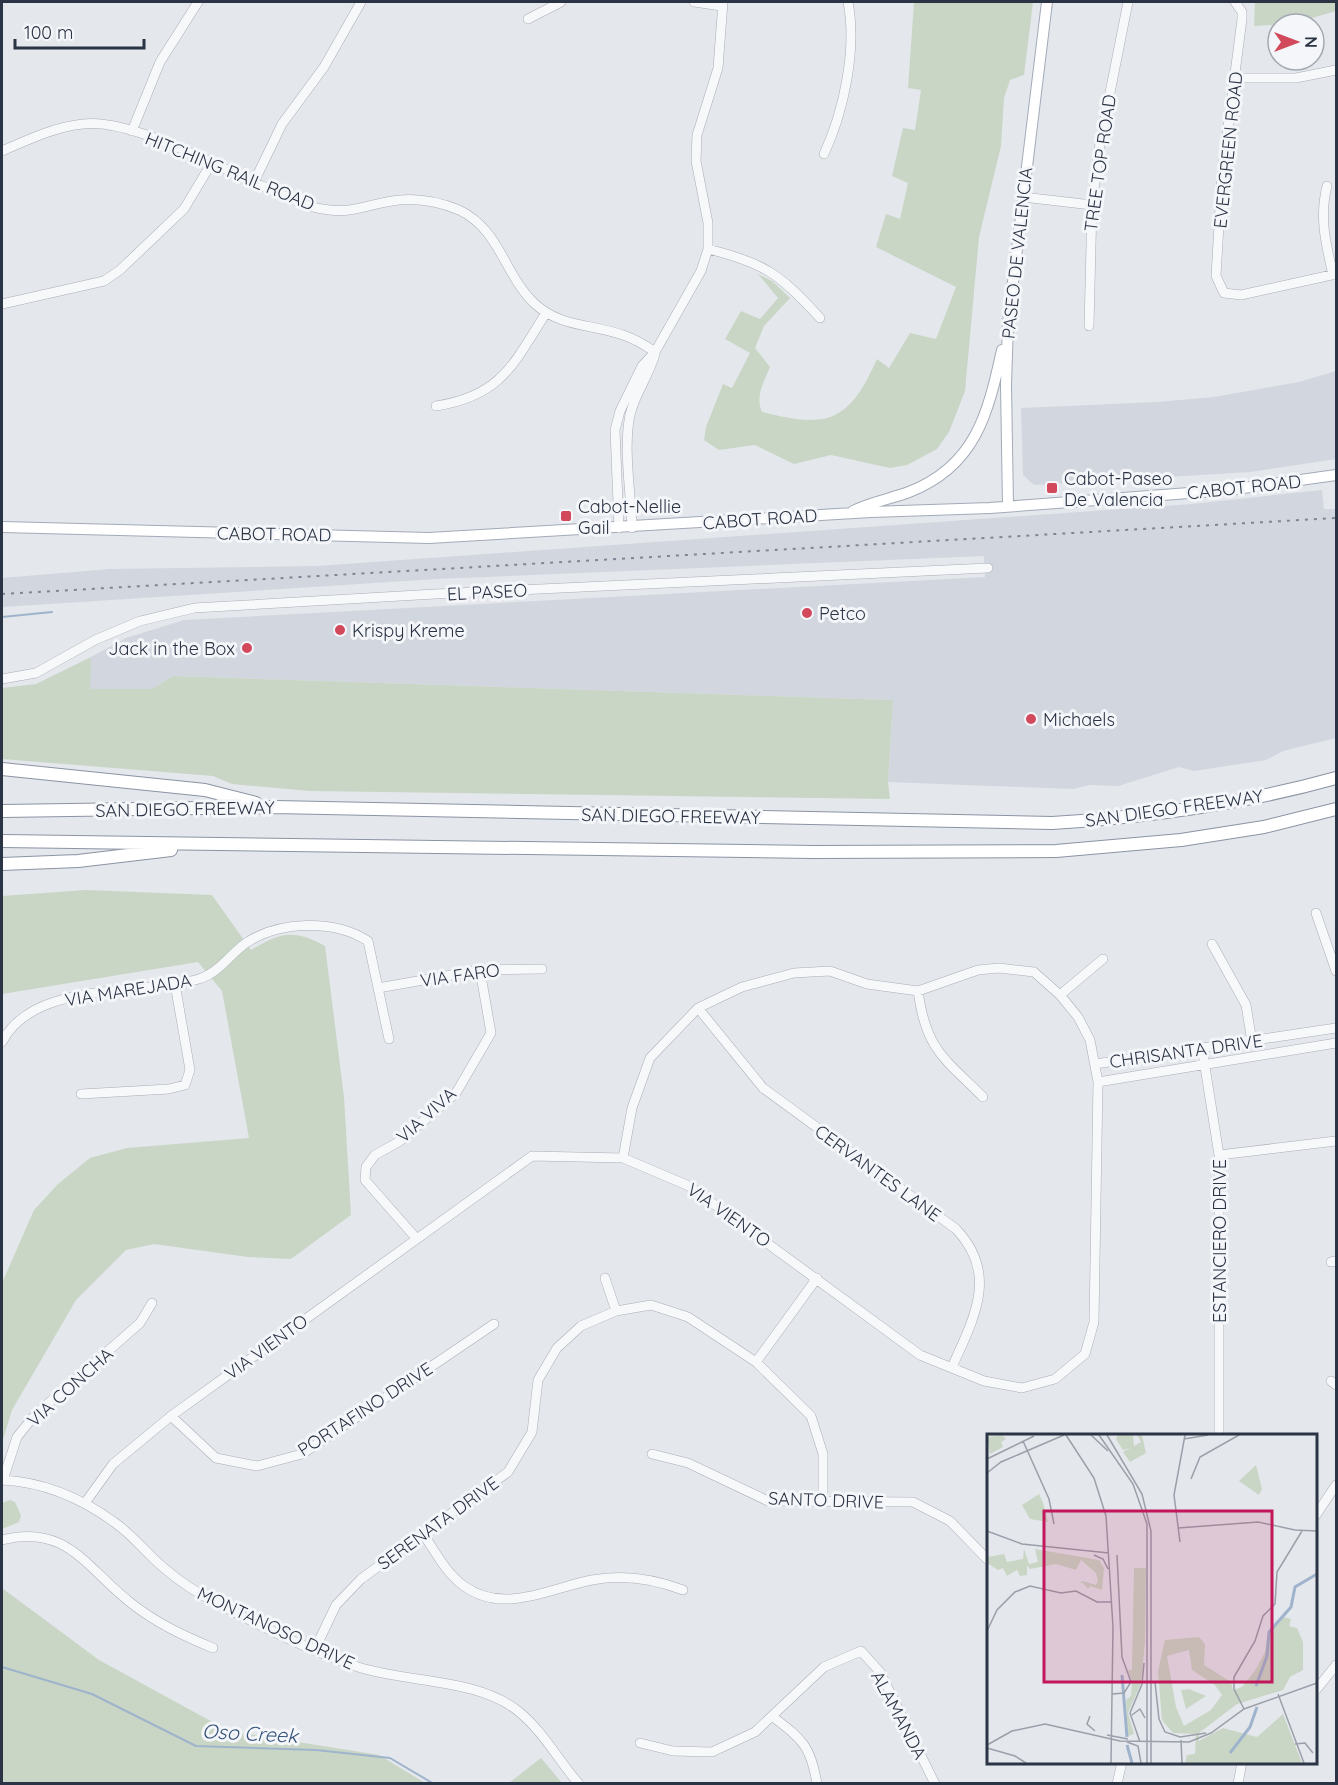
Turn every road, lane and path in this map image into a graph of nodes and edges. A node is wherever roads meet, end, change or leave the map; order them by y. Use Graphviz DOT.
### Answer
graph roads {
  1 [pos="198,2"];
  2 [pos="361,2"];
  3 [pos="561,2"];
  4 [pos="694,2"];
  5 [pos="848,2"];
  6 [pos="1047,2"];
  7 [pos="1128,2"];
  8 [pos="1237,3"];
  9 [pos="722,4"];
  10 [pos="528,19"];
  11 [pos="1336,70"];
  12 [pos="1236,78"];
  13 [pos="132,131"];
  14 [pos="2,151"];
  15 [pos="824,154"];
  16 [pos="211,164"];
  17 [pos="254,182"];
  18 [pos="1327,186"];
  19 [pos="1023,197"];
  20 [pos="1092,206"];
  21 [pos="708,249"];
  22 [pos="1335,275"];
  23 [pos="2,304"];
  24 [pos="546,313"];
  25 [pos="820,318"];
  26 [pos="1008,323"];
  27 [pos="1089,326"];
  28 [pos="655,352"];
  29 [pos="436,406"];
  30 [pos="1336,475"];
  31 [pos="1008,506"];
  32 [pos="848,513"];
  33 [pos="2,527"];
  34 [pos="619,528"];
  35 [pos="632,528"];
  36 [pos="988,568"];
  37 [pos="2,679"];
  38 [pos="2,769"];
  39 [pos="1336,778"];
  40 [pos="275,807"];
  41 [pos="1336,809"];
  42 [pos="2,811"];
  43 [pos="2,841"];
  44 [pos="218,844"];
  45 [pos="2,864"];
  46 [pos="1316,913"];
  47 [pos="1212,944"];
  48 [pos="1104,959"];
  49 [pos="480,969"];
  50 [pos="542,969"];
  51 [pos="1336,971"];
  52 [pos="175,984"];
  53 [pos="378,988"];
  54 [pos="918,991"];
  55 [pos="1060,995"];
  56 [pos="698,1008"];
  57 [pos="1336,1028"];
  58 [pos="389,1039"];
  59 [pos="1252,1041"];
  60 [pos="2,1042"];
  61 [pos="1336,1043"];
  62 [pos="1202,1048"];
  63 [pos="1204,1063"];
  64 [pos="1095,1064"];
  65 [pos="1098,1082"];
  66 [pos="81,1094"];
  67 [pos="983,1097"];
  68 [pos="1336,1141"];
  69 [pos="1219,1155"];
  70 [pos="623,1158"];
  71 [pos="416,1238"];
  72 [pos="605,1278"];
  73 [pos="817,1278"];
  74 [pos="152,1303"];
  75 [pos="616,1311"];
  76 [pos="494,1324"];
  77 [pos="756,1362"];
  78 [pos="952,1367"];
  79 [pos="171,1416"];
  80 [pos="1219,1434"];
  81 [pos="652,1454"];
  82 [pos="2,1480"];
  83 [pos="1336,1485"];
  84 [pos="823,1500"];
  85 [pos="85,1503"];
  86 [pos="1317,1514"];
  87 [pos="424,1535"];
  88 [pos="2,1540"];
  89 [pos="987,1559"];
  90 [pos="683,1590"];
  91 [pos="213,1648"];
  92 [pos="315,1649"];
  93 [pos="1336,1665"];
  94 [pos="1317,1689"];
  95 [pos="773,1718"];
  96 [pos="640,1743"];
  97 [pos="1122,1764"];
  98 [pos="1242,1764"];
  99 [pos="579,1784"];
  100 [pos="817,1784"];
  101 [pos="934,1784"];
  102 [pos="1117,1784"];
  103 [pos="1238,1784"];
  1 -- 13 [label="street"];
  2 -- 17 [label="street"];
  3 -- 10 [label="street"];
  4 -- 9 [label="street"];
  5 -- 15 [label="street"];
  6 -- 19 [label="main road, PASEO DE VALENCIA"];
  7 -- 20 [label="street, TREE TOP ROAD"];
  8 -- 12 [label="street, EVERGREEN ROAD"];
  9 -- 21 [label="street"];
  11 -- 12 [label="street"];
  12 -- 22 [label="street, EVERGREEN ROAD"];
  13 -- 14 [label="street, HITCHING RAIL ROAD"];
  13 -- 16 [label="street, HITCHING RAIL ROAD"];
  16 -- 17 [label="street, HITCHING RAIL ROAD"];
  16 -- 23 [label="street"];
  17 -- 24 [label="street, HITCHING RAIL ROAD"];
  18 -- 22 [label="street"];
  19 -- 20 [label="street"];
  19 -- 26 [label="main road, PASEO DE VALENCIA"];
  20 -- 27 [label="street, TREE TOP ROAD"];
  21 -- 25 [label="street"];
  21 -- 28 [label="street"];
  24 -- 28 [label="street, HITCHING RAIL ROAD"];
  24 -- 29 [label="street"];
  26 -- 31 [label="main road, PASEO DE VALENCIA"];
  26 -- 32 [label="main road"];
  28 -- 34 [label="street"];
  28 -- 35 [label="street"];
  30 -- 31 [label="main road, CABOT ROAD"];
  31 -- 32 [label="main road, CABOT ROAD"];
  32 -- 35 [label="main road, CABOT ROAD"];
  33 -- 34 [label="main road, CABOT ROAD"];
  34 -- 35 [label="main road, CABOT ROAD"];
  36 -- 37 [label="street, EL PASEO"];
  38 -- 40 [label="highway"];
  39 -- 40 [label="highway, SAN DIEGO FREEWAY"];
  40 -- 42 [label="highway, SAN DIEGO FREEWAY"];
  41 -- 44 [label="highway, SAN DIEGO FREEWAY"];
  43 -- 44 [label="highway, SAN DIEGO FREEWAY"];
  44 -- 45 [label="highway"];
  46 -- 51 [label="street"];
  47 -- 59 [label="street"];
  48 -- 55 [label="street"];
  49 -- 50 [label="street, VIA FARO"];
  49 -- 53 [label="street, VIA FARO"];
  49 -- 71 [label="street, VIA VIVA"];
  52 -- 53 [label="street, VIA MAREJADA"];
  52 -- 60 [label="street, VIA MAREJADA"];
  52 -- 66 [label="street"];
  53 -- 58 [label="street, VIA MAREJADA"];
  54 -- 55 [label="street, CHRISANTA DRIVE"];
  54 -- 56 [label="street, CHRISANTA DRIVE"];
  54 -- 67 [label="street"];
  55 -- 64 [label="street, CHRISANTA DRIVE"];
  56 -- 70 [label="street, CHRISANTA DRIVE"];
  56 -- 78 [label="street, CERVANTES LANE"];
  57 -- 59 [label="street, CHRISANTA DRIVE"];
  59 -- 62 [label="street, CHRISANTA DRIVE"];
  61 -- 63 [label="street, CHRISANTA DRIVE"];
  62 -- 63 [label="street, ESTANCIERO DRIVE"];
  62 -- 64 [label="street, CHRISANTA DRIVE"];
  63 -- 65 [label="street, CHRISANTA DRIVE"];
  63 -- 69 [label="street, ESTANCIERO DRIVE"];
  64 -- 65 [label="street, VIA VIENTO"];
  65 -- 78 [label="street, VIA VIENTO"];
  68 -- 69 [label="street"];
  69 -- 80 [label="street, ESTANCIERO DRIVE"];
  70 -- 71 [label="street, VIA VIENTO"];
  70 -- 73 [label="street, VIA VIENTO"];
  71 -- 79 [label="street, VIA VIENTO"];
  72 -- 75 [label="street"];
  73 -- 77 [label="street"];
  73 -- 78 [label="street, VIA VIENTO"];
  74 -- 82 [label="street, VIA CONCHA"];
  75 -- 77 [label="street, SERENATA DRIVE"];
  75 -- 87 [label="street, SERENATA DRIVE"];
  76 -- 79 [label="street, PORTAFINO DRIVE"];
  77 -- 84 [label="street, SERENATA DRIVE"];
  79 -- 85 [label="street, VIA VIENTO"];
  81 -- 84 [label="street, SANTO DRIVE"];
  82 -- 85 [label="street, MONTANOSO DRIVE"];
  83 -- 86 [label="street"];
  84 -- 89 [label="street, SANTO DRIVE"];
  85 -- 92 [label="street, MONTANOSO DRIVE"];
  87 -- 90 [label="street"];
  87 -- 92 [label="street, SERENATA DRIVE"];
  88 -- 91 [label="street"];
  92 -- 99 [label="street, MONTANOSO DRIVE"];
  93 -- 94 [label="street"];
  95 -- 96 [label="street"];
  95 -- 100 [label="street"];
  95 -- 101 [label="street, ALAMANDA"];
  97 -- 102 [label="street"];
  98 -- 103 [label="street"];
}
